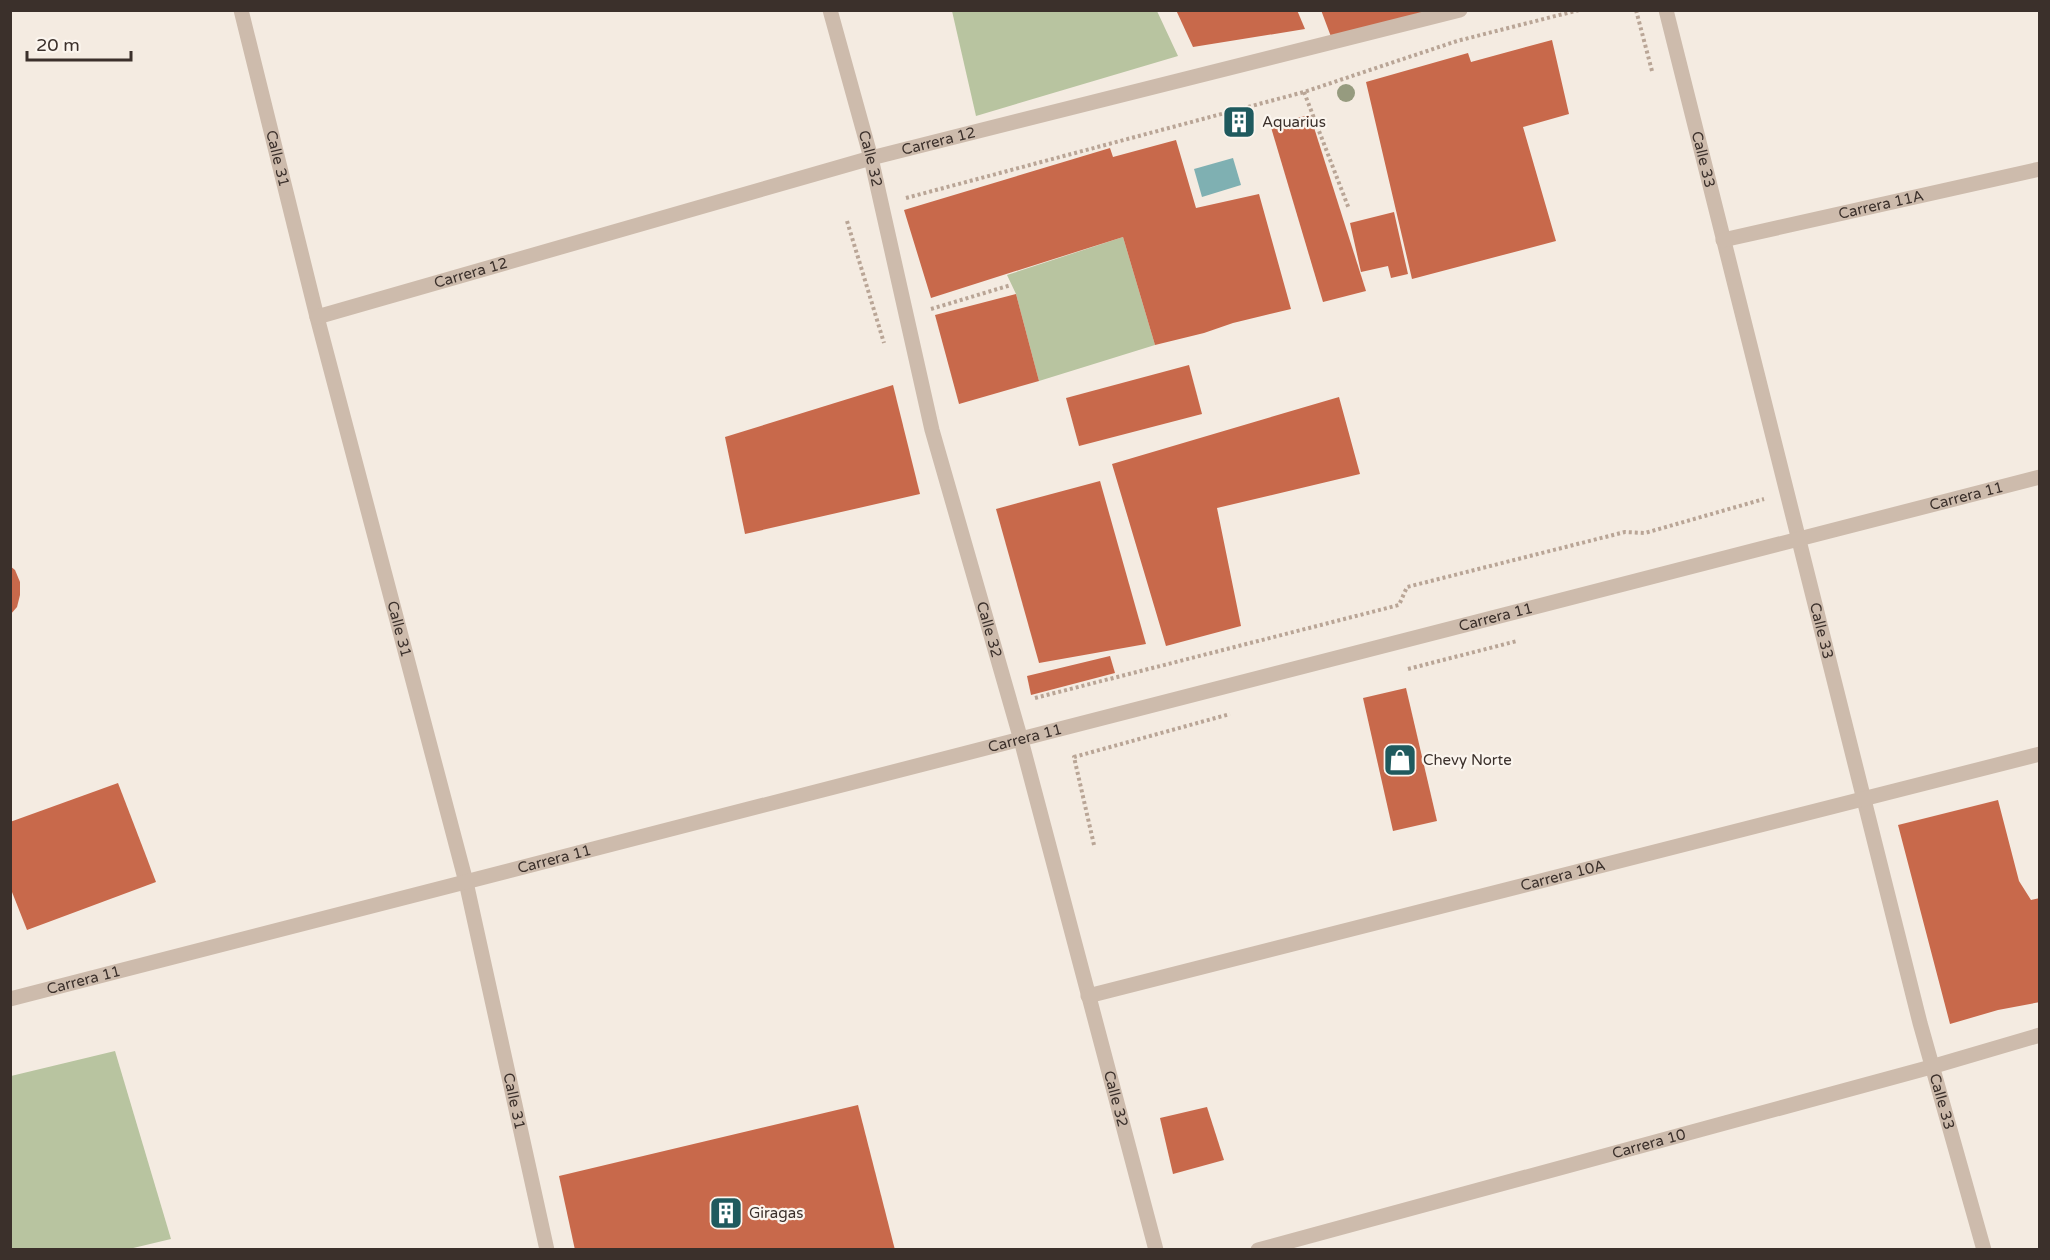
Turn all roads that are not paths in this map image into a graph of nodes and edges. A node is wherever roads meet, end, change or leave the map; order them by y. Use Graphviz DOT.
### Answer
graph roads {
  1 [pos="241,10"];
  2 [pos="830,10"];
  3 [pos="1461,10"];
  4 [pos="1666,10"];
  5 [pos="871,158"];
  6 [pos="2040,169"];
  7 [pos="1723,240"];
  8 [pos="317,317"];
  9 [pos="2040,477"];
  10 [pos="1799,539"];
  11 [pos="1021,740"];
  12 [pos="2040,754"];
  13 [pos="1864,799"];
  14 [pos="466,882"];
  15 [pos="1088,996"];
  16 [pos="10,999"];
  17 [pos="2040,1035"];
  18 [pos="1931,1066"];
  19 [pos="548,1250"];
  20 [pos="1156,1250"];
  21 [pos="1258,1250"];
  22 [pos="1984,1250"];
  1 -- 8 [label="street, Calle 31"];
  2 -- 5 [label="street, Calle 32"];
  3 -- 5 [label="street, Carrera 12"];
  4 -- 7 [label="street, Calle 33"];
  5 -- 8 [label="street, Carrera 12"];
  5 -- 11 [label="street, Calle 32"];
  6 -- 7 [label="street, Carrera 11A"];
  7 -- 10 [label="street, Calle 33"];
  8 -- 14 [label="street, Calle 31"];
  9 -- 10 [label="street, Carrera 11"];
  10 -- 11 [label="street, Carrera 11"];
  10 -- 13 [label="street, Calle 33"];
  11 -- 14 [label="street, Carrera 11"];
  11 -- 15 [label="street, Calle 32"];
  12 -- 13 [label="street, Carrera 10A"];
  13 -- 15 [label="street, Carrera 10A"];
  13 -- 18 [label="street, Calle 33"];
  14 -- 16 [label="street, Carrera 11"];
  14 -- 19 [label="street, Calle 31"];
  15 -- 20 [label="street, Calle 32"];
  17 -- 18 [label="street, Carrera 10"];
  18 -- 21 [label="street, Carrera 10"];
  18 -- 22 [label="street, Calle 33"];
}
